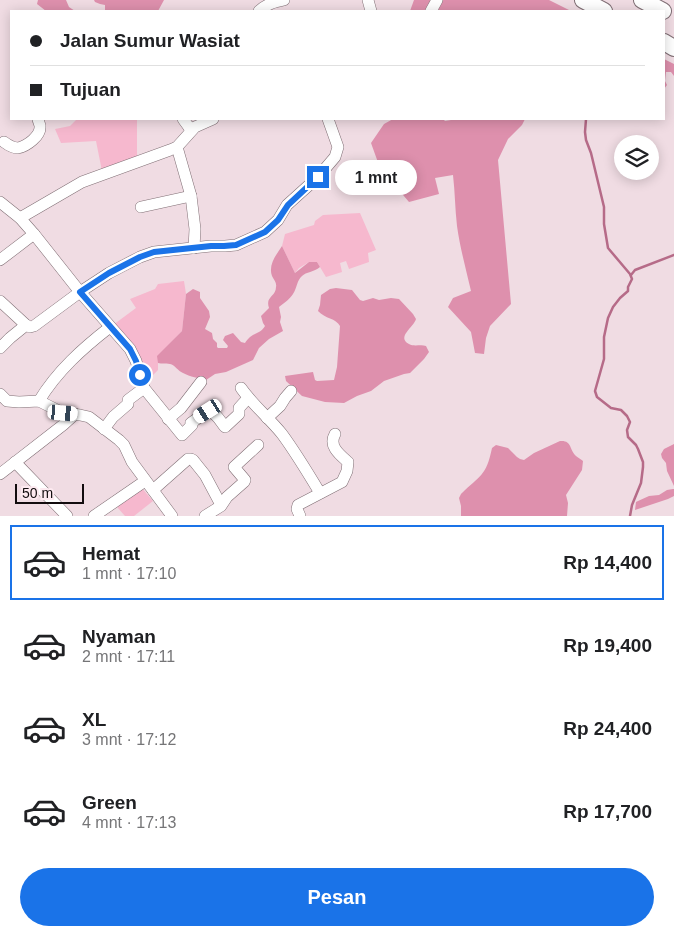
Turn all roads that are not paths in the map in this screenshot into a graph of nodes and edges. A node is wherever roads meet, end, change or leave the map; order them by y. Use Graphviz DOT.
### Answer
graph roads {
  1 [pos="285,0"];
  2 [pos="583,0"];
  3 [pos="642,0"];
  4 [pos="260,10"];
  5 [pos="602,10"];
  6 [pos="662,10"];
  7 [pos="38,120"];
  8 [pos="184,120"];
  9 [pos="210,120"];
  10 [pos="328,120"];
  11 [pos="192,130"];
  12 [pos="1,140"];
  13 [pos="177,147"];
  14 [pos="191,196"];
  15 [pos="0,202"];
  16 [pos="141,207"];
  17 [pos="20,218"];
  18 [pos="34,234"];
  19 [pos="194,248"];
  20 [pos="0,260"];
  21 [pos="80,292"];
  22 [pos="0,301"];
  23 [pos="26,325"];
  24 [pos="110,327"];
  25 [pos="0,348"];
  26 [pos="201,382"];
  27 [pos="144,388"];
  28 [pos="240,388"];
  29 [pos="291,391"];
  30 [pos="0,394"];
  31 [pos="248,398"];
  32 [pos="39,400"];
  33 [pos="67,418"];
  34 [pos="267,418"];
  35 [pos="168,419"];
  36 [pos="104,429"];
  37 [pos="335,434"];
  38 [pos="258,446"];
  39 [pos="15,462"];
  40 [pos="0,474"];
  41 [pos="145,480"];
  42 [pos="153,490"];
  43 [pos="320,493"];
  44 [pos="221,505"];
  45 [pos="296,514"];
  46 [pos="67,516"];
  47 [pos="94,516"];
  48 [pos="172,516"];
  49 [pos="205,516"];
  1 -- 4 [label="street"];
  2 -- 5 [label="highway"];
  3 -- 6 [label="highway"];
  7 -- 12 [label="street"];
  8 -- 11 [label="street"];
  9 -- 11 [label="street"];
  10 -- 19 [label="street"];
  11 -- 13 [label="street"];
  13 -- 14 [label="street"];
  13 -- 17 [label="street"];
  14 -- 16 [label="street"];
  14 -- 19 [label="street"];
  15 -- 17 [label="street"];
  17 -- 18 [label="street"];
  18 -- 20 [label="street"];
  18 -- 21 [label="street"];
  19 -- 21 [label="street"];
  21 -- 23 [label="street"];
  21 -- 24 [label="street"];
  22 -- 23 [label="street"];
  23 -- 25 [label="street"];
  24 -- 27 [label="street"];
  24 -- 32 [label="street"];
  26 -- 35 [label="street"];
  27 -- 35 [label="street"];
  27 -- 36 [label="street"];
  28 -- 31 [label="street"];
  29 -- 34 [label="street"];
  30 -- 32 [label="street"];
  31 -- 34 [label="street"];
  31 -- 35 [label="street"];
  32 -- 33 [label="street"];
  33 -- 36 [label="street"];
  33 -- 39 [label="street"];
  34 -- 43 [label="street"];
  36 -- 41 [label="street"];
  37 -- 43 [label="street"];
  38 -- 44 [label="street"];
  39 -- 40 [label="street"];
  39 -- 46 [label="street"];
  41 -- 42 [label="street"];
  41 -- 47 [label="street"];
  42 -- 44 [label="street"];
  42 -- 48 [label="street"];
  43 -- 45 [label="street"];
  44 -- 49 [label="street"];
}
